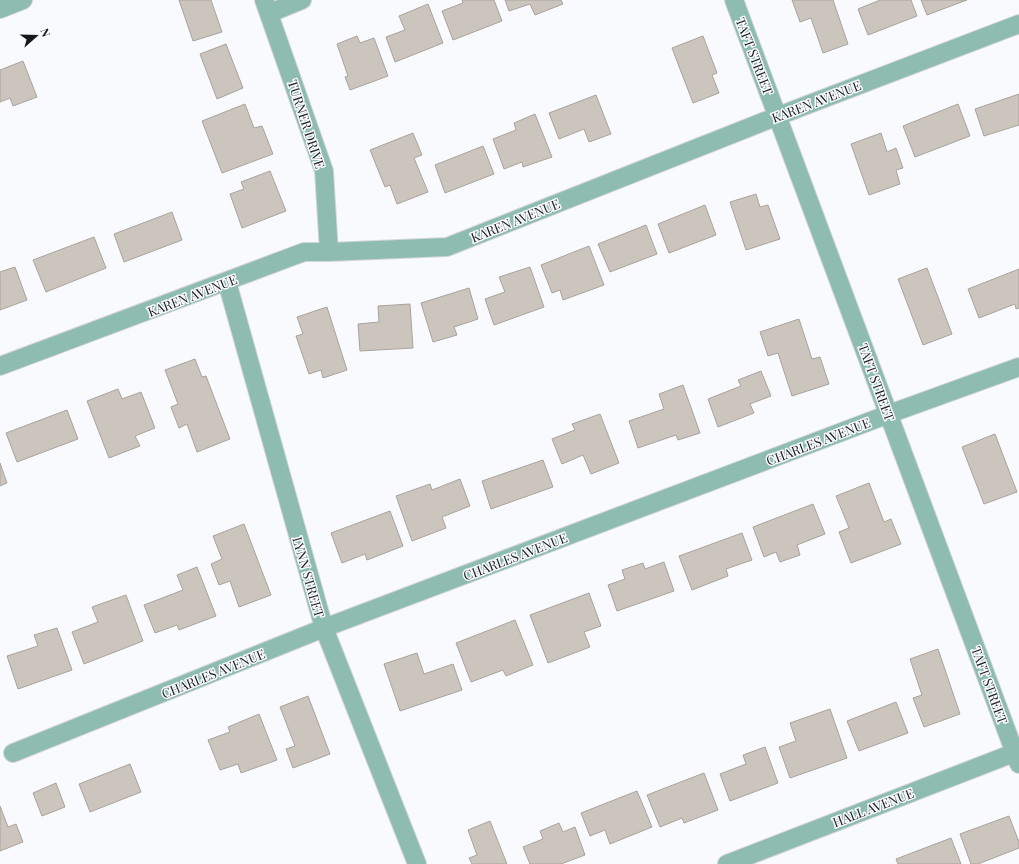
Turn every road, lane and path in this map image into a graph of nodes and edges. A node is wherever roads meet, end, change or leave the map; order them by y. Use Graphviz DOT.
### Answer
graph roads {
  1 [pos="23,0"];
  2 [pos="302,0"];
  3 [pos="734,0"];
  4 [pos="267,6"];
  5 [pos="0,9"];
  6 [pos="1019,24"];
  7 [pos="778,116"];
  8 [pos="329,252"];
  9 [pos="227,282"];
  10 [pos="0,366"];
  11 [pos="1019,367"];
  12 [pos="889,414"];
  13 [pos="324,628"];
  14 [pos="13,752"];
  15 [pos="1018,756"];
  16 [pos="417,864"];
  17 [pos="727,864"];
  1 -- 5 [label="street"];
  2 -- 4 [label="street"];
  3 -- 7 [label="street, TAFT STREET"];
  4 -- 8 [label="street, TURNER DRIVE"];
  6 -- 7 [label="street, KAREN AVENUE"];
  7 -- 8 [label="street, KAREN AVENUE"];
  7 -- 12 [label="street, TAFT STREET"];
  8 -- 9 [label="street, KAREN AVENUE"];
  9 -- 10 [label="street, KAREN AVENUE"];
  9 -- 13 [label="street, LYNN STREET"];
  11 -- 12 [label="street, CHARLES AVENUE"];
  12 -- 13 [label="street, CHARLES AVENUE"];
  12 -- 15 [label="street, TAFT STREET"];
  13 -- 14 [label="street, CHARLES AVENUE"];
  13 -- 16 [label="street, LYNN STREET"];
  15 -- 17 [label="street, HALL AVENUE"];
}
